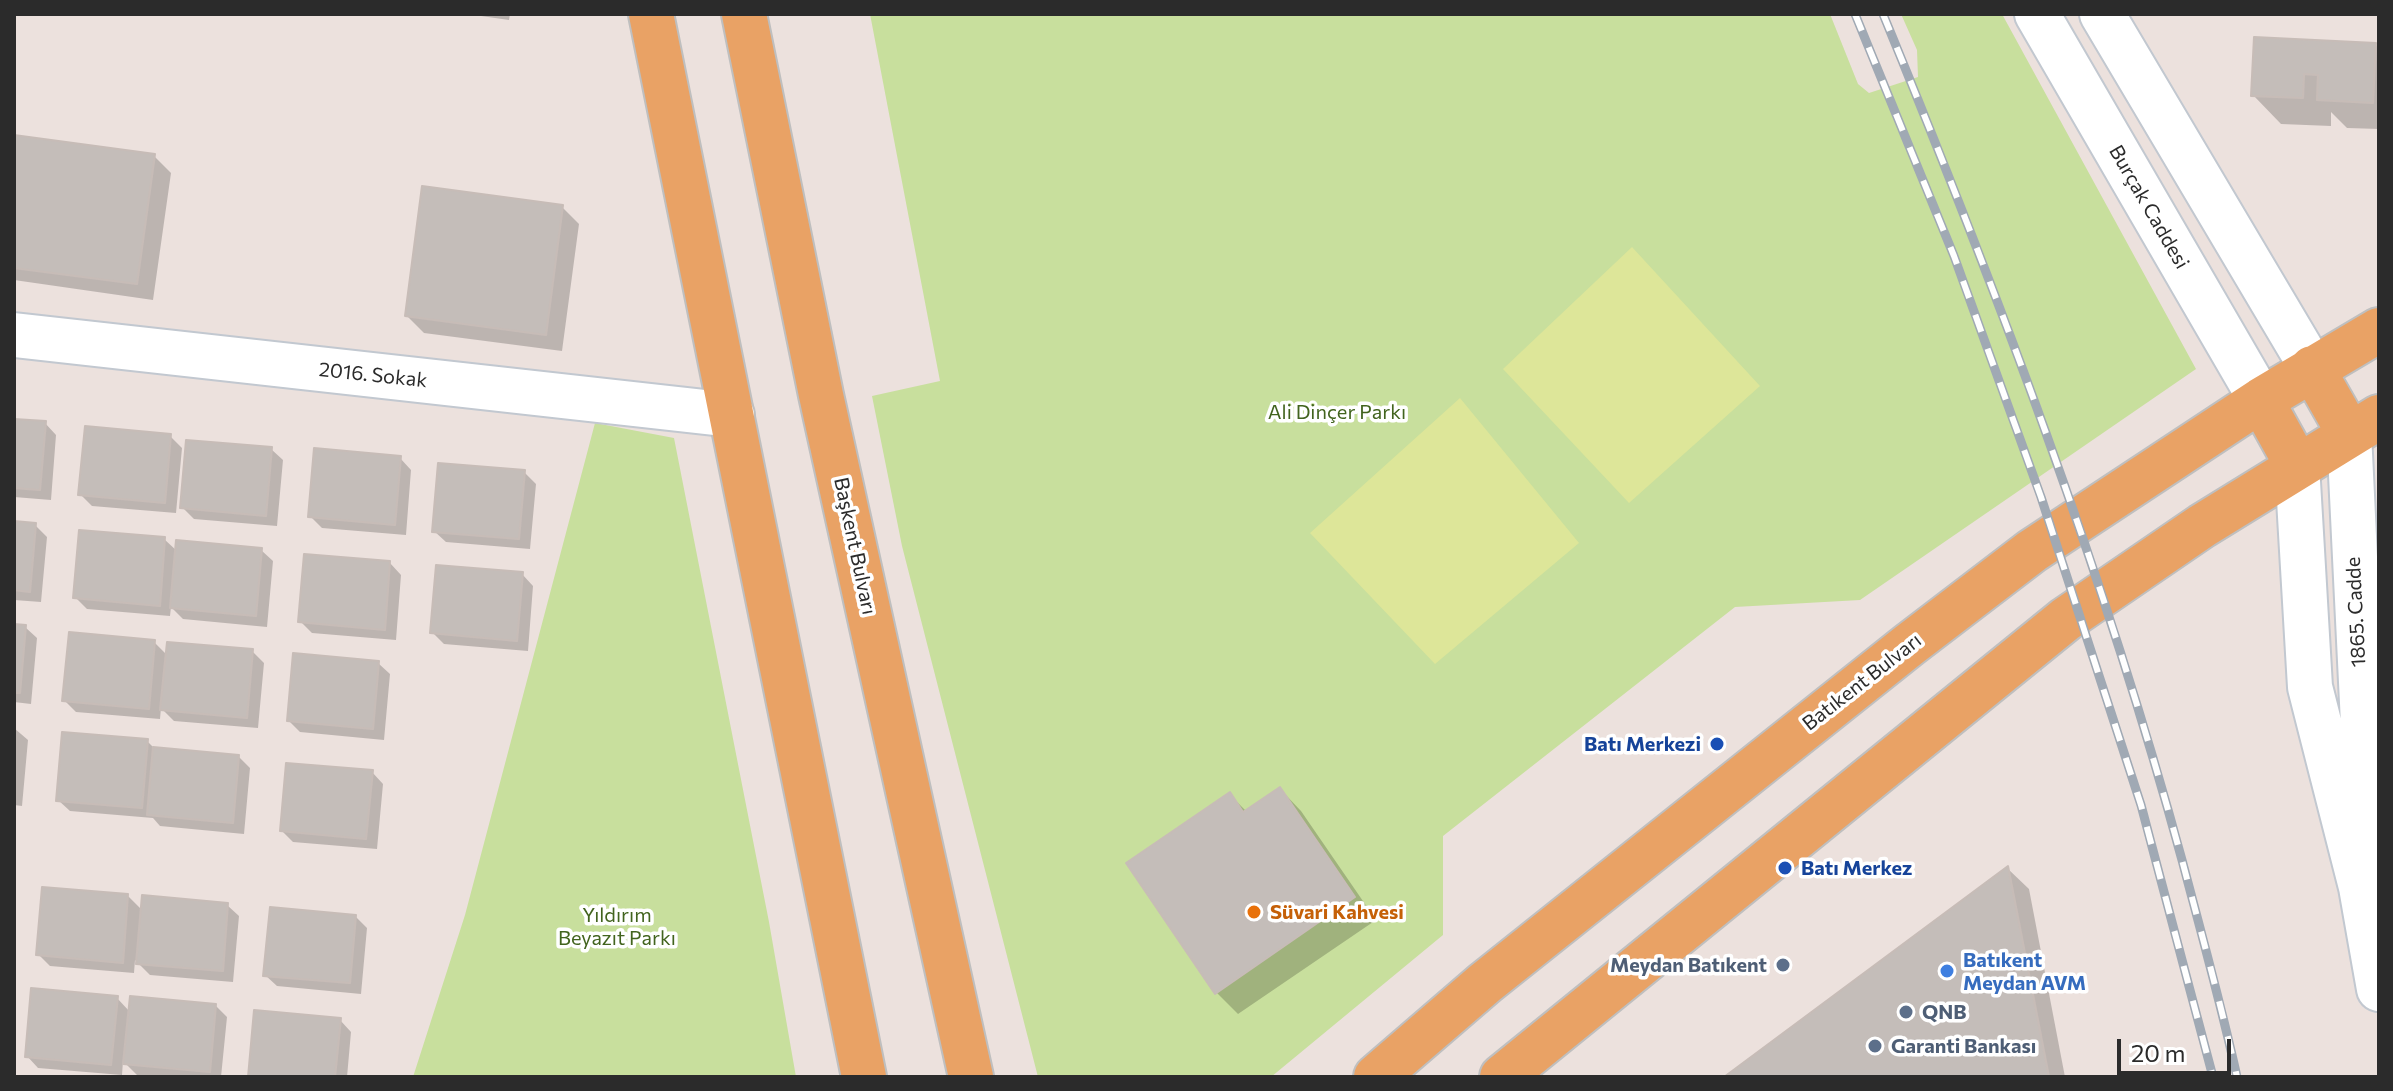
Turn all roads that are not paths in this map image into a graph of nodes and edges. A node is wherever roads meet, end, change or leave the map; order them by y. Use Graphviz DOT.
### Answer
graph roads {
  1 [pos="651,14"];
  2 [pos="744,14"];
  3 [pos="2037,14"];
  4 [pos="2102,14"];
  5 [pos="2379,330"];
  6 [pos="14,335"];
  7 [pos="2312,368"];
  8 [pos="2261,400"];
  9 [pos="732,415"];
  10 [pos="2364,425"];
  11 [pos="2297,465"];
  12 [pos="2368,599"];
  13 [pos="2307,631"];
  14 [pos="2369,659"];
  15 [pos="2310,687"];
  16 [pos="2370,872"];
  17 [pos="2379,989"];
  18 [pos="864,1077"];
  19 [pos="971,1077"];
  20 [pos="1376,1077"];
  21 [pos="1502,1077"];
  1 -- 9 [label="main road"];
  2 -- 19 [label="main road, Başkent Bulvarı"];
  3 -- 8 [label="street, Burçak Caddesi"];
  4 -- 7 [label="street"];
  5 -- 7 [label="main road, Batıkent Bulvarı"];
  6 -- 9 [label="street, 2016. Sokak"];
  7 -- 8 [label="main road, Batıkent Bulvarı"];
  7 -- 10 [label="main road"];
  8 -- 11 [label="main road"];
  8 -- 20 [label="main road, Batıkent Bulvarı"];
  9 -- 18 [label="main road"];
  10 -- 11 [label="main road"];
  10 -- 12 [label="street, 1865. Cadde"];
  11 -- 13 [label="street, 1865. Cadde"];
  11 -- 21 [label="main road"];
  12 -- 13 [label="street"];
  12 -- 14 [label="street, 1865. Cadde"];
  13 -- 15 [label="street, 1865. Cadde"];
  14 -- 15 [label="street"];
  14 -- 16 [label="street, 1865. Cadde"];
  15 -- 16 [label="street, 1865. Cadde"];
  16 -- 17 [label="street, 1865. Cadde"];
}
